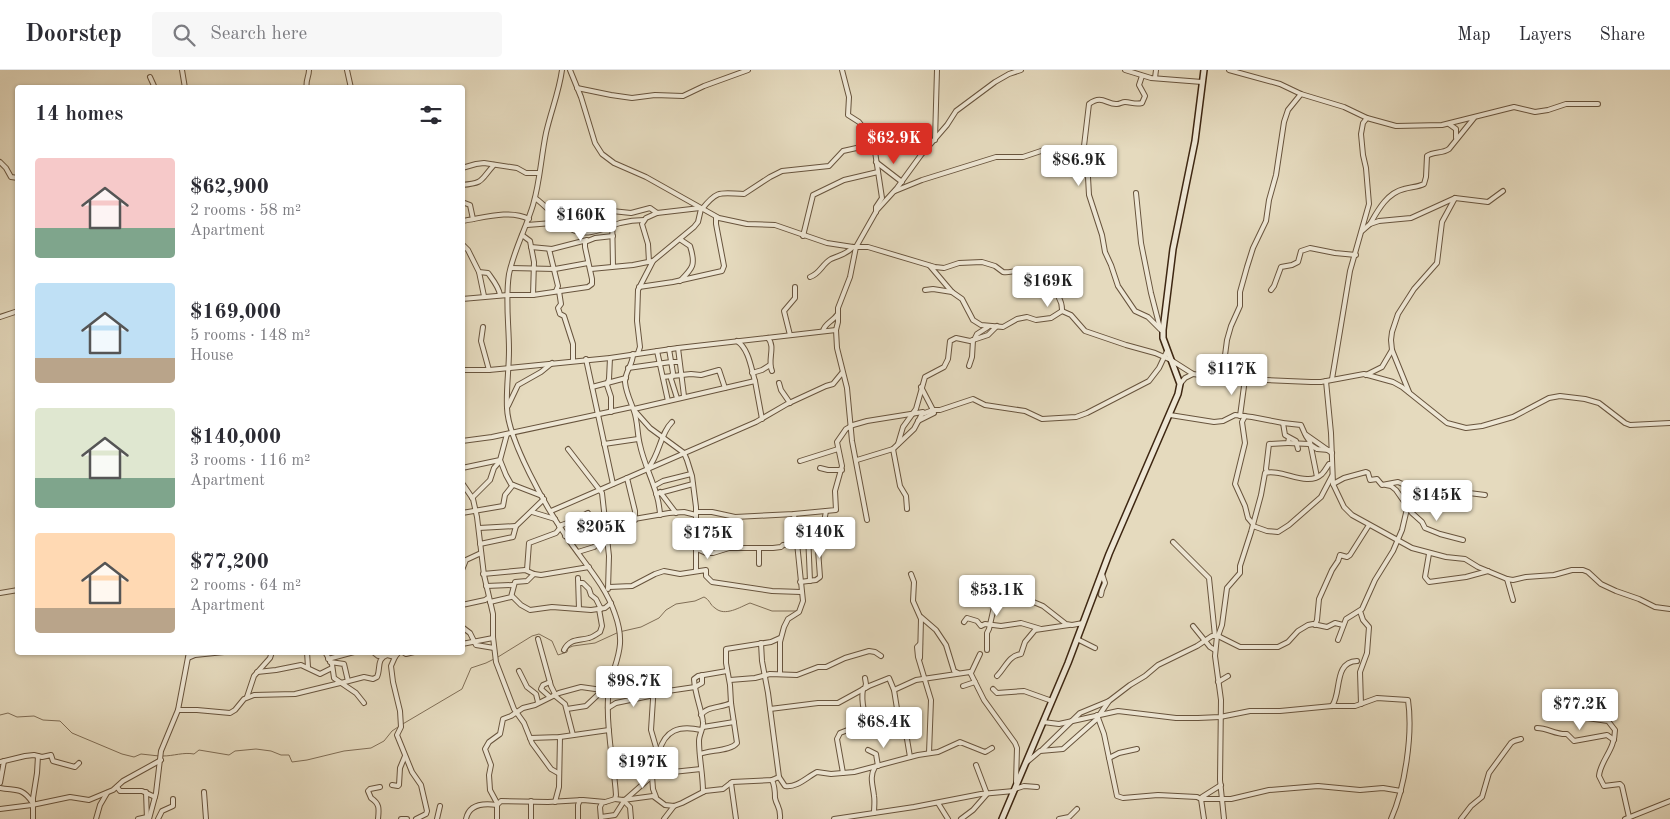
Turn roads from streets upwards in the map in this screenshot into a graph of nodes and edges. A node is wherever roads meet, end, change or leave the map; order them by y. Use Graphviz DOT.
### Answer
graph roads {
  1 [pos="182,70"];
  2 [pos="309,70"];
  3 [pos="346,70"];
  4 [pos="562,70"];
  5 [pos="748,70"];
  6 [pos="842,70"];
  7 [pos="937,70"];
  8 [pos="1021,70"];
  9 [pos="1125,70"];
  10 [pos="1156,70"];
  11 [pos="1204,70"];
  12 [pos="1229,70"];
  13 [pos="572,71"];
  14 [pos="742,71"];
  15 [pos="1142,76"];
  16 [pos="150,77"];
  17 [pos="1155,78"];
  18 [pos="1202,82"];
  19 [pos="154,85"];
  20 [pos="184,85"];
  21 [pos="307,85"];
  22 [pos="349,85"];
  23 [pos="577,88"];
  24 [pos="1301,94"];
  25 [pos="1598,104"];
  26 [pos="1367,118"];
  27 [pos="1474,118"];
  28 [pos="1449,124"];
  29 [pos="1454,127"];
  30 [pos="1463,131"];
  31 [pos="1456,138"];
  32 [pos="872,139"];
  33 [pos="935,140"];
  34 [pos="0,162"];
  35 [pos="876,162"];
  36 [pos="1075,162"];
  37 [pos="494,164"];
  38 [pos="465,167"];
  39 [pos="878,172"];
  40 [pos="539,173"];
  41 [pos="15,178"];
  42 [pos="902,182"];
  43 [pos="465,185"];
  44 [pos="895,191"];
  45 [pos="1503,191"];
  46 [pos="1136,193"];
  47 [pos="535,198"];
  48 [pos="1455,198"];
  49 [pos="465,203"];
  50 [pos="701,209"];
  51 [pos="612,211"];
  52 [pos="876,212"];
  53 [pos="656,213"];
  54 [pos="716,217"];
  55 [pos="473,219"];
  56 [pos="529,219"];
  57 [pos="465,220"];
  58 [pos="644,220"];
  59 [pos="560,222"];
  60 [pos="1370,224"];
  61 [pos="527,225"];
  62 [pos="613,226"];
  63 [pos="1362,231"];
  64 [pos="522,235"];
  65 [pos="613,236"];
  66 [pos="803,236"];
  67 [pos="588,240"];
  68 [pos="681,240"];
  69 [pos="465,247"];
  70 [pos="531,247"];
  71 [pos="854,247"];
  72 [pos="549,249"];
  73 [pos="1356,255"];
  74 [pos="651,261"];
  75 [pos="588,263"];
  76 [pos="613,266"];
  77 [pos="930,266"];
  78 [pos="511,268"];
  79 [pos="534,269"];
  80 [pos="591,269"];
  81 [pos="555,270"];
  82 [pos="479,272"];
  83 [pos="810,277"];
  84 [pos="680,281"];
  85 [pos="639,287"];
  86 [pos="795,287"];
  87 [pos="925,290"];
  88 [pos="1271,290"];
  89 [pos="557,291"];
  90 [pos="952,292"];
  91 [pos="534,294"];
  92 [pos="500,295"];
  93 [pos="508,295"];
  94 [pos="484,296"];
  95 [pos="465,299"];
  96 [pos="1062,311"];
  97 [pos="15,312"];
  98 [pos="837,315"];
  99 [pos="0,317"];
  100 [pos="989,326"];
  101 [pos="997,326"];
  102 [pos="483,327"];
  103 [pos="836,330"];
  104 [pos="823,332"];
  105 [pos="1162,332"];
  106 [pos="790,335"];
  107 [pos="768,338"];
  108 [pos="974,339"];
  109 [pos="738,341"];
  110 [pos="678,348"];
  111 [pos="669,349"];
  112 [pos="657,350"];
  113 [pos="1392,350"];
  114 [pos="1168,351"];
  115 [pos="636,353"];
  116 [pos="610,358"];
  117 [pos="1165,358"];
  118 [pos="586,359"];
  119 [pos="573,360"];
  120 [pos="1171,360"];
  121 [pos="552,362"];
  122 [pos="671,362"];
  123 [pos="679,362"];
  124 [pos="659,364"];
  125 [pos="770,365"];
  126 [pos="969,366"];
  127 [pos="508,368"];
  128 [pos="628,368"];
  129 [pos="465,370"];
  130 [pos="489,370"];
  131 [pos="772,371"];
  132 [pos="842,372"];
  133 [pos="752,373"];
  134 [pos="1193,374"];
  135 [pos="1366,374"];
  136 [pos="672,376"];
  137 [pos="681,376"];
  138 [pos="663,377"];
  139 [pos="626,378"];
  140 [pos="1222,378"];
  141 [pos="1245,379"];
  142 [pos="1332,379"];
  143 [pos="754,381"];
  144 [pos="1326,381"];
  145 [pos="779,383"];
  146 [pos="607,384"];
  147 [pos="1180,384"];
  148 [pos="592,387"];
  149 [pos="921,387"];
  150 [pos="725,388"];
  151 [pos="1409,392"];
  152 [pos="684,396"];
  153 [pos="677,398"];
  154 [pos="668,401"];
  155 [pos="790,403"];
  156 [pos="507,409"];
  157 [pos="633,409"];
  158 [pos="935,410"];
  159 [pos="611,412"];
  160 [pos="923,412"];
  161 [pos="599,414"];
  162 [pos="912,414"];
  163 [pos="1170,415"];
  164 [pos="1242,416"];
  165 [pos="762,419"];
  166 [pos="918,421"];
  167 [pos="672,422"];
  168 [pos="1283,423"];
  169 [pos="1670,423"];
  170 [pos="850,426"];
  171 [pos="512,432"];
  172 [pos="1305,434"];
  173 [pos="506,435"];
  174 [pos="663,437"];
  175 [pos="1289,438"];
  176 [pos="638,439"];
  177 [pos="465,441"];
  178 [pos="516,443"];
  179 [pos="1288,443"];
  180 [pos="604,444"];
  181 [pos="898,444"];
  182 [pos="1310,445"];
  183 [pos="1297,446"];
  184 [pos="568,449"];
  185 [pos="893,449"];
  186 [pos="838,450"];
  187 [pos="1330,452"];
  188 [pos="684,453"];
  189 [pos="857,460"];
  190 [pos="500,461"];
  191 [pos="800,461"];
  192 [pos="1332,464"];
  193 [pos="465,467"];
  194 [pos="820,468"];
  195 [pos="647,469"];
  196 [pos="842,470"];
  197 [pos="1267,472"];
  198 [pos="691,474"];
  199 [pos="1332,476"];
  200 [pos="1317,477"];
  201 [pos="627,478"];
  202 [pos="613,484"];
  203 [pos="693,484"];
  204 [pos="1333,484"];
  205 [pos="513,485"];
  206 [pos="1386,485"];
  207 [pos="654,486"];
  208 [pos="465,488"];
  209 [pos="1411,488"];
  210 [pos="600,489"];
  211 [pos="658,493"];
  212 [pos="1485,494"];
  213 [pos="472,498"];
  214 [pos="543,498"];
  215 [pos="1409,507"];
  216 [pos="907,509"];
  217 [pos="476,510"];
  218 [pos="551,511"];
  219 [pos="826,511"];
  220 [pos="465,512"];
  221 [pos="532,512"];
  222 [pos="588,513"];
  223 [pos="676,513"];
  224 [pos="696,513"];
  225 [pos="794,514"];
  226 [pos="660,515"];
  227 [pos="554,519"];
  228 [pos="635,520"];
  229 [pos="867,520"];
  230 [pos="605,522"];
  231 [pos="586,523"];
  232 [pos="795,523"];
  233 [pos="1253,525"];
  234 [pos="1369,525"];
  235 [pos="516,526"];
  236 [pos="560,527"];
  237 [pos="479,528"];
  238 [pos="581,528"];
  239 [pos="818,530"];
  240 [pos="808,534"];
  241 [pos="607,535"];
  242 [pos="565,536"];
  243 [pos="1398,539"];
  244 [pos="1464,540"];
  245 [pos="1173,542"];
  246 [pos="480,544"];
  247 [pos="796,544"];
  248 [pos="759,548"];
  249 [pos="697,550"];
  250 [pos="578,552"];
  251 [pos="481,553"];
  252 [pos="1429,554"];
  253 [pos="465,562"];
  254 [pos="758,564"];
  255 [pos="589,567"];
  256 [pos="527,570"];
  257 [pos="696,571"];
  258 [pos="1488,571"];
  259 [pos="484,574"];
  260 [pos="534,574"];
  261 [pos="911,574"];
  262 [pos="1102,574"];
  263 [pos="1507,579"];
  264 [pos="810,581"];
  265 [pos="800,582"];
  266 [pos="513,585"];
  267 [pos="486,586"];
  268 [pos="609,587"];
  269 [pos="15,590"];
  270 [pos="801,592"];
  271 [pos="0,593"];
  272 [pos="606,593"];
  273 [pos="1101,595"];
  274 [pos="512,596"];
  275 [pos="489,600"];
  276 [pos="1513,600"];
  277 [pos="611,603"];
  278 [pos="465,604"];
  279 [pos="1670,608"];
  280 [pos="579,609"];
  281 [pos="600,609"];
  282 [pos="1360,611"];
  283 [pos="921,617"];
  284 [pos="964,622"];
  285 [pos="1083,623"];
  286 [pos="990,625"];
  287 [pos="1069,625"];
  288 [pos="1314,625"];
  289 [pos="1343,625"];
  290 [pos="1193,626"];
  291 [pos="465,629"];
  292 [pos="1040,629"];
  293 [pos="1216,636"];
  294 [pos="493,638"];
  295 [pos="780,638"];
  296 [pos="538,639"];
  297 [pos="1077,639"];
  298 [pos="1206,640"];
  299 [pos="1338,640"];
  300 [pos="474,642"];
  301 [pos="761,643"];
  302 [pos="465,644"];
  303 [pos="494,648"];
  304 [pos="1096,648"];
  305 [pos="564,650"];
  306 [pos="987,650"];
  307 [pos="1215,650"];
  308 [pos="980,654"];
  309 [pos="190,655"];
  310 [pos="271,655"];
  311 [pos="307,655"];
  312 [pos="326,655"];
  313 [pos="345,655"];
  314 [pos="377,655"];
  315 [pos="384,656"];
  316 [pos="881,656"];
  317 [pos="395,657"];
  318 [pos="329,660"];
  319 [pos="1357,661"];
  320 [pos="308,667"];
  321 [pos="921,667"];
  322 [pos="332,668"];
  323 [pos="519,671"];
  324 [pos="727,671"];
  325 [pos="257,672"];
  326 [pos="958,673"];
  327 [pos="971,673"];
  328 [pos="780,674"];
  329 [pos="702,675"];
  330 [pos="764,676"];
  331 [pos="998,676"];
  332 [pos="1228,676"];
  333 [pos="934,677"];
  334 [pos="865,678"];
  335 [pos="924,679"];
  336 [pos="730,680"];
  337 [pos="916,680"];
  338 [pos="348,681"];
  339 [pos="550,682"];
  340 [pos="976,682"];
  341 [pos="1218,682"];
  342 [pos="341,683"];
  343 [pos="963,686"];
  344 [pos="695,687"];
  345 [pos="864,689"];
  346 [pos="993,689"];
  347 [pos="602,690"];
  348 [pos="894,690"];
  349 [pos="609,691"];
  350 [pos="654,694"];
  351 [pos="553,695"];
  352 [pos="247,698"];
  353 [pos="1580,698"];
  354 [pos="1586,698"];
  355 [pos="1052,701"];
  356 [pos="1109,701"];
  357 [pos="538,702"];
  358 [pos="364,703"];
  359 [pos="731,703"];
  360 [pos="1361,704"];
  361 [pos="1332,706"];
  362 [pos="1583,706"];
  363 [pos="608,708"];
  364 [pos="567,709"];
  365 [pos="770,709"];
  366 [pos="178,710"];
  367 [pos="516,712"];
  368 [pos="701,715"];
  369 [pos="1099,716"];
  370 [pos="1220,717"];
  371 [pos="899,719"];
  372 [pos="1072,721"];
  373 [pos="734,722"];
  374 [pos="1043,722"];
  375 [pos="902,724"];
  376 [pos="895,725"];
  377 [pos="873,728"];
  378 [pos="1538,728"];
  379 [pos="702,729"];
  380 [pos="609,730"];
  381 [pos="573,735"];
  382 [pos="560,737"];
  383 [pos="530,738"];
  384 [pos="1522,739"];
  385 [pos="1614,740"];
  386 [pos="992,748"];
  387 [pos="1137,749"];
  388 [pos="868,750"];
  389 [pos="1040,751"];
  390 [pos="929,753"];
  391 [pos="658,754"];
  392 [pos="700,754"];
  393 [pos="38,756"];
  394 [pos="405,756"];
  395 [pos="161,757"];
  396 [pos="910,757"];
  397 [pos="1109,758"];
  398 [pos="2,762"];
  399 [pos="79,763"];
  400 [pos="1025,763"];
  401 [pos="976,765"];
  402 [pos="876,766"];
  403 [pos="866,768"];
  404 [pos="702,769"];
  405 [pos="558,773"];
  406 [pos="843,773"];
  407 [pos="653,775"];
  408 [pos="872,775"];
  409 [pos="779,777"];
  410 [pos="772,780"];
  411 [pos="0,783"];
  412 [pos="730,783"];
  413 [pos="784,784"];
  414 [pos="392,785"];
  415 [pos="1221,785"];
  416 [pos="117,786"];
  417 [pos="380,787"];
  418 [pos="1037,787"];
  419 [pos="0,788"];
  420 [pos="1015,788"];
  421 [pos="146,792"];
  422 [pos="204,792"];
  423 [pos="703,792"];
  424 [pos="1401,792"];
  425 [pos="107,793"];
  426 [pos="987,794"];
  427 [pos="155,797"];
  428 [pos="656,797"];
  429 [pos="1221,798"];
  430 [pos="173,799"];
  431 [pos="615,799"];
  432 [pos="1201,799"];
  433 [pos="580,800"];
  434 [pos="624,800"];
  435 [pos="531,801"];
  436 [pos="1670,801"];
  437 [pos="556,802"];
  438 [pos="605,802"];
  439 [pos="938,802"];
  440 [pos="32,804"];
  441 [pos="497,804"];
  442 [pos="440,806"];
  443 [pos="674,806"];
  444 [pos="0,809"];
  445 [pos="1077,809"];
  446 [pos="875,813"];
  447 [pos="861,817"];
  448 [pos="148,818"];
  449 [pos="601,818"];
  450 [pos="844,818"];
  451 [pos="880,818"];
  452 [pos="947,818"];
  453 [pos="1627,818"];
  454 [pos="33,819"];
  455 [pos="96,819"];
  456 [pos="138,819"];
  457 [pos="158,819"];
  458 [pos="206,819"];
  459 [pos="378,819"];
  460 [pos="401,819"];
  461 [pos="407,819"];
  462 [pos="416,819"];
  463 [pos="437,819"];
  464 [pos="466,819"];
  465 [pos="497,819"];
  466 [pos="531,819"];
  467 [pos="578,819"];
  468 [pos="631,819"];
  469 [pos="664,819"];
  470 [pos="736,819"];
  471 [pos="780,819"];
  472 [pos="834,819"];
  473 [pos="961,819"];
  474 [pos="1002,819"];
  475 [pos="1059,819"];
  476 [pos="1204,819"];
  477 [pos="1224,819"];
  478 [pos="1391,819"];
  479 [pos="1462,819"];
  1 -- 20 [label="street"];
  2 -- 21 [label="street"];
  3 -- 22 [label="street"];
  4 -- 40 [label="street"];
  5 -- 14 [label="street"];
  6 -- 32 [label="street"];
  7 -- 33 [label="street"];
  8 -- 33 [label="street"];
  9 -- 15 [label="street"];
  10 -- 17 [label="street"];
  11 -- 18 [label="street"];
  12 -- 24 [label="street"];
  13 -- 23 [label="street"];
  14 -- 23 [label="street"];
  15 -- 17 [label="street"];
  15 -- 36 [label="street"];
  16 -- 19 [label="street"];
  17 -- 18 [label="street"];
  18 -- 105 [label="street"];
  23 -- 50 [label="street"];
  24 -- 26 [label="street"];
  24 -- 140 [label="street"];
  25 -- 27 [label="street"];
  26 -- 28 [label="street"];
  26 -- 63 [label="street"];
  27 -- 28 [label="street"];
  27 -- 30 [label="street"];
  28 -- 29 [label="street"];
  29 -- 30 [label="street"];
  29 -- 31 [label="street"];
  30 -- 31 [label="street"];
  31 -- 60 [label="street"];
  32 -- 35 [label="street"];
  32 -- 50 [label="street"];
  33 -- 42 [label="street"];
  34 -- 41 [label="street"];
  35 -- 39 [label="street"];
  35 -- 42 [label="street"];
  36 -- 44 [label="street"];
  36 -- 105 [label="street"];
  37 -- 38 [label="street"];
  37 -- 40 [label="street"];
  37 -- 43 [label="street"];
  39 -- 52 [label="street"];
  39 -- 66 [label="street"];
  40 -- 47 [label="street"];
  42 -- 44 [label="street"];
  44 -- 52 [label="street"];
  45 -- 48 [label="street"];
  46 -- 105 [label="street"];
  47 -- 56 [label="street"];
  47 -- 59 [label="street"];
  48 -- 60 [label="street"];
  48 -- 113 [label="street"];
  49 -- 55 [label="street"];
  50 -- 53 [label="street"];
  50 -- 54 [label="street"];
  50 -- 68 [label="street"];
  51 -- 53 [label="street"];
  51 -- 59 [label="street"];
  51 -- 62 [label="street"];
  52 -- 71 [label="street"];
  53 -- 58 [label="street"];
  54 -- 66 [label="street"];
  54 -- 84 [label="street"];
  55 -- 56 [label="street"];
  55 -- 57 [label="street"];
  56 -- 61 [label="street"];
  58 -- 62 [label="street"];
  58 -- 74 [label="street"];
  59 -- 61 [label="street"];
  59 -- 62 [label="street"];
  60 -- 63 [label="street"];
  61 -- 64 [label="street"];
  62 -- 65 [label="street"];
  63 -- 73 [label="street"];
  64 -- 70 [label="street"];
  64 -- 78 [label="street"];
  65 -- 67 [label="street"];
  65 -- 76 [label="street"];
  66 -- 71 [label="street"];
  67 -- 72 [label="street"];
  67 -- 75 [label="street"];
  68 -- 74 [label="street"];
  68 -- 84 [label="street"];
  69 -- 82 [label="street"];
  70 -- 72 [label="street"];
  70 -- 79 [label="street"];
  71 -- 77 [label="street"];
  71 -- 83 [label="street"];
  71 -- 98 [label="street"];
  72 -- 81 [label="street"];
  73 -- 88 [label="street"];
  73 -- 142 [label="street"];
  74 -- 76 [label="street"];
  74 -- 85 [label="street"];
  75 -- 80 [label="street"];
  75 -- 81 [label="street"];
  76 -- 80 [label="street"];
  77 -- 90 [label="street"];
  77 -- 96 [label="street"];
  78 -- 79 [label="street"];
  78 -- 93 [label="street"];
  79 -- 81 [label="street"];
  79 -- 91 [label="street"];
  80 -- 89 [label="street"];
  81 -- 89 [label="street"];
  82 -- 92 [label="street"];
  82 -- 94 [label="street"];
  84 -- 85 [label="street"];
  85 -- 115 [label="street"];
  86 -- 106 [label="street"];
  87 -- 90 [label="street"];
  89 -- 91 [label="street"];
  89 -- 119 [label="street"];
  90 -- 100 [label="street"];
  91 -- 93 [label="street"];
  92 -- 93 [label="street"];
  92 -- 94 [label="street"];
  93 -- 127 [label="street"];
  94 -- 95 [label="street"];
  96 -- 101 [label="street"];
  96 -- 117 [label="street"];
  97 -- 99 [label="street"];
  98 -- 103 [label="street"];
  98 -- 104 [label="street"];
  100 -- 101 [label="street"];
  100 -- 108 [label="street"];
  101 -- 108 [label="street"];
  102 -- 130 [label="street"];
  103 -- 104 [label="street"];
  103 -- 132 [label="street"];
  104 -- 106 [label="street"];
  105 -- 114 [label="street"];
  106 -- 107 [label="street"];
  107 -- 109 [label="street"];
  107 -- 125 [label="street"];
  108 -- 126 [label="street"];
  108 -- 149 [label="street"];
  109 -- 110 [label="street"];
  109 -- 133 [label="street"];
  110 -- 111 [label="street"];
  110 -- 123 [label="street"];
  111 -- 112 [label="street"];
  111 -- 122 [label="street"];
  112 -- 115 [label="street"];
  112 -- 124 [label="street"];
  113 -- 135 [label="street"];
  113 -- 151 [label="street"];
  114 -- 117 [label="street"];
  114 -- 120 [label="street"];
  115 -- 116 [label="street"];
  115 -- 128 [label="street"];
  116 -- 118 [label="street"];
  116 -- 146 [label="street"];
  117 -- 120 [label="street"];
  117 -- 158 [label="street"];
  118 -- 119 [label="street"];
  118 -- 148 [label="street"];
  119 -- 121 [label="street"];
  120 -- 134 [label="street"];
  120 -- 147 [label="street"];
  121 -- 127 [label="street"];
  121 -- 156 [label="street"];
  122 -- 123 [label="street"];
  122 -- 124 [label="street"];
  122 -- 136 [label="street"];
  123 -- 137 [label="street"];
  124 -- 128 [label="street"];
  124 -- 138 [label="street"];
  125 -- 131 [label="street"];
  125 -- 133 [label="street"];
  127 -- 130 [label="street"];
  127 -- 156 [label="street"];
  128 -- 139 [label="street"];
  129 -- 130 [label="street"];
  132 -- 155 [label="street"];
  132 -- 170 [label="street"];
  133 -- 143 [label="street"];
  134 -- 140 [label="street"];
  134 -- 147 [label="street"];
  135 -- 142 [label="street"];
  135 -- 151 [label="street"];
  136 -- 137 [label="street"];
  136 -- 138 [label="street"];
  136 -- 153 [label="street"];
  137 -- 150 [label="street"];
  137 -- 152 [label="street"];
  138 -- 154 [label="street"];
  139 -- 146 [label="street"];
  139 -- 157 [label="street"];
  140 -- 141 [label="street"];
  141 -- 144 [label="street"];
  141 -- 164 [label="street"];
  142 -- 144 [label="street"];
  143 -- 150 [label="street"];
  143 -- 165 [label="street"];
  144 -- 187 [label="street"];
  145 -- 155 [label="street"];
  146 -- 148 [label="street"];
  146 -- 159 [label="street"];
  147 -- 163 [label="street"];
  148 -- 161 [label="street"];
  149 -- 158 [label="street"];
  149 -- 162 [label="street"];
  150 -- 152 [label="street"];
  151 -- 169 [label="street"];
  152 -- 153 [label="street"];
  153 -- 154 [label="street"];
  154 -- 157 [label="street"];
  155 -- 165 [label="street"];
  156 -- 171 [label="street"];
  157 -- 159 [label="street"];
  157 -- 174 [label="street"];
  157 -- 176 [label="street"];
  158 -- 160 [label="street"];
  158 -- 166 [label="street"];
  159 -- 161 [label="street"];
  160 -- 162 [label="street"];
  160 -- 166 [label="street"];
  161 -- 171 [label="street"];
  161 -- 180 [label="street"];
  162 -- 170 [label="street"];
  162 -- 181 [label="street"];
  163 -- 164 [label="street"];
  163 -- 262 [label="street"];
  164 -- 168 [label="street"];
  164 -- 233 [label="street"];
  165 -- 188 [label="street"];
  166 -- 181 [label="street"];
  167 -- 174 [label="street"];
  168 -- 172 [label="street"];
  168 -- 175 [label="street"];
  170 -- 186 [label="street"];
  170 -- 189 [label="street"];
  171 -- 173 [label="street"];
  171 -- 178 [label="street"];
  172 -- 182 [label="street"];
  172 -- 187 [label="street"];
  173 -- 177 [label="street"];
  173 -- 178 [label="street"];
  173 -- 190 [label="street"];
  174 -- 188 [label="street"];
  174 -- 195 [label="street"];
  175 -- 179 [label="street"];
  175 -- 183 [label="street"];
  176 -- 180 [label="street"];
  176 -- 195 [label="street"];
  178 -- 214 [label="street"];
  179 -- 183 [label="street"];
  179 -- 197 [label="street"];
  180 -- 202 [label="street"];
  181 -- 185 [label="street"];
  182 -- 183 [label="street"];
  182 -- 187 [label="street"];
  182 -- 200 [label="street"];
  184 -- 210 [label="street"];
  185 -- 189 [label="street"];
  185 -- 216 [label="street"];
  186 -- 191 [label="street"];
  186 -- 196 [label="street"];
  187 -- 192 [label="street"];
  188 -- 195 [label="street"];
  188 -- 198 [label="street"];
  189 -- 229 [label="street"];
  190 -- 193 [label="street"];
  190 -- 205 [label="street"];
  190 -- 213 [label="street"];
  192 -- 199 [label="street"];
  192 -- 200 [label="street"];
  194 -- 196 [label="street"];
  195 -- 201 [label="street"];
  195 -- 207 [label="street"];
  196 -- 219 [label="street"];
  197 -- 200 [label="street"];
  197 -- 233 [label="street"];
  198 -- 203 [label="street"];
  198 -- 207 [label="street"];
  199 -- 204 [label="street"];
  199 -- 233 [label="street"];
  201 -- 202 [label="street"];
  201 -- 228 [label="street"];
  202 -- 210 [label="street"];
  203 -- 211 [label="street"];
  203 -- 224 [label="street"];
  204 -- 206 [label="street"];
  204 -- 234 [label="street"];
  205 -- 214 [label="street"];
  205 -- 217 [label="street"];
  206 -- 209 [label="street"];
  206 -- 215 [label="street"];
  207 -- 211 [label="street"];
  208 -- 213 [label="street"];
  209 -- 212 [label="street"];
  209 -- 215 [label="street"];
  210 -- 218 [label="street"];
  210 -- 230 [label="street"];
  211 -- 223 [label="street"];
  211 -- 226 [label="street"];
  213 -- 217 [label="street"];
  214 -- 218 [label="street"];
  214 -- 221 [label="street"];
  215 -- 243 [label="street"];
  215 -- 244 [label="street"];
  217 -- 220 [label="street"];
  217 -- 237 [label="street"];
  218 -- 227 [label="street"];
  219 -- 225 [label="street"];
  219 -- 239 [label="street"];
  221 -- 227 [label="street"];
  221 -- 235 [label="street"];
  222 -- 236 [label="street"];
  223 -- 224 [label="street"];
  223 -- 226 [label="street"];
  224 -- 225 [label="street"];
  224 -- 249 [label="street"];
  225 -- 232 [label="street"];
  226 -- 228 [label="street"];
  227 -- 236 [label="street"];
  228 -- 230 [label="street"];
  230 -- 231 [label="street"];
  230 -- 241 [label="street"];
  232 -- 240 [label="street"];
  232 -- 247 [label="street"];
  233 -- 293 [label="street"];
  234 -- 243 [label="street"];
  234 -- 288 [label="street"];
  235 -- 237 [label="street"];
  235 -- 246 [label="street"];
  236 -- 242 [label="street"];
  236 -- 256 [label="street"];
  237 -- 246 [label="street"];
  238 -- 242 [label="street"];
  239 -- 240 [label="street"];
  239 -- 264 [label="street"];
  240 -- 247 [label="street"];
  240 -- 264 [label="street"];
  241 -- 250 [label="street"];
  241 -- 268 [label="street"];
  242 -- 250 [label="street"];
  243 -- 252 [label="street"];
  243 -- 282 [label="street"];
  245 -- 293 [label="street"];
  246 -- 251 [label="street"];
  247 -- 248 [label="street"];
  247 -- 265 [label="street"];
  248 -- 249 [label="street"];
  248 -- 254 [label="street"];
  249 -- 257 [label="street"];
  250 -- 255 [label="street"];
  251 -- 253 [label="street"];
  251 -- 259 [label="street"];
  252 -- 258 [label="street"];
  252 -- 258 [label="street"];
  255 -- 260 [label="street"];
  255 -- 272 [label="street"];
  256 -- 259 [label="street"];
  256 -- 260 [label="street"];
  257 -- 268 [label="street"];
  257 -- 270 [label="street"];
  258 -- 263 [label="street"];
  259 -- 267 [label="street"];
  260 -- 266 [label="street"];
  261 -- 283 [label="street"];
  262 -- 273 [label="street"];
  262 -- 285 [label="street"];
  263 -- 276 [label="street"];
  263 -- 279 [label="street"];
  264 -- 265 [label="street"];
  265 -- 270 [label="street"];
  266 -- 267 [label="street"];
  266 -- 274 [label="street"];
  267 -- 275 [label="street"];
  268 -- 272 [label="street"];
  269 -- 271 [label="street"];
  270 -- 295 [label="street"];
  272 -- 277 [label="street"];
  274 -- 275 [label="street"];
  274 -- 280 [label="street"];
  275 -- 278 [label="street"];
  275 -- 294 [label="street"];
  277 -- 281 [label="street"];
  277 -- 349 [label="street"];
  280 -- 281 [label="street"];
  280 -- 281 [label="street"];
  281 -- 305 [label="street"];
  282 -- 289 [label="street"];
  282 -- 360 [label="street"];
  283 -- 321 [label="street"];
  283 -- 326 [label="street"];
  284 -- 286 [label="street"];
  285 -- 287 [label="street"];
  285 -- 297 [label="street"];
  286 -- 287 [label="street"];
  286 -- 292 [label="street"];
  286 -- 306 [label="street"];
  287 -- 292 [label="street"];
  288 -- 289 [label="street"];
  288 -- 293 [label="street"];
  289 -- 299 [label="street"];
  290 -- 298 [label="street"];
  291 -- 300 [label="street"];
  292 -- 331 [label="street"];
  293 -- 298 [label="street"];
  293 -- 307 [label="street"];
  294 -- 300 [label="street"];
  294 -- 303 [label="street"];
  295 -- 301 [label="street"];
  295 -- 328 [label="street"];
  296 -- 339 [label="street"];
  297 -- 304 [label="street"];
  297 -- 355 [label="street"];
  298 -- 307 [label="street"];
  298 -- 356 [label="street"];
  300 -- 302 [label="street"];
  300 -- 303 [label="street"];
  301 -- 324 [label="street"];
  301 -- 330 [label="street"];
  303 -- 367 [label="street"];
  307 -- 341 [label="street"];
  308 -- 327 [label="street"];
  309 -- 366 [label="street"];
  310 -- 325 [label="street"];
  311 -- 320 [label="street"];
  312 -- 318 [label="street"];
  313 -- 318 [label="street"];
  314 -- 315 [label="street"];
  315 -- 317 [label="street"];
  315 -- 338 [label="street"];
  316 -- 328 [label="street"];
  317 -- 394 [label="street"];
  318 -- 322 [label="street"];
  318 -- 338 [label="street"];
  319 -- 361 [label="street"];
  320 -- 322 [label="street"];
  320 -- 325 [label="street"];
  321 -- 333 [label="street"];
  321 -- 335 [label="street"];
  321 -- 337 [label="street"];
  322 -- 342 [label="street"];
  323 -- 357 [label="street"];
  324 -- 329 [label="street"];
  324 -- 336 [label="street"];
  325 -- 352 [label="street"];
  326 -- 327 [label="street"];
  326 -- 333 [label="street"];
  327 -- 340 [label="street"];
  328 -- 330 [label="street"];
  329 -- 344 [label="street"];
  329 -- 344 [label="street"];
  330 -- 336 [label="street"];
  330 -- 365 [label="street"];
  332 -- 341 [label="street"];
  333 -- 335 [label="street"];
  334 -- 345 [label="street"];
  335 -- 337 [label="street"];
  335 -- 390 [label="street"];
  336 -- 359 [label="street"];
  337 -- 348 [label="street"];
  338 -- 342 [label="street"];
  339 -- 351 [label="street"];
  339 -- 351 [label="street"];
  340 -- 343 [label="street"];
  340 -- 420 [label="street"];
  341 -- 370 [label="street"];
  342 -- 352 [label="street"];
  342 -- 358 [label="street"];
  344 -- 350 [label="street"];
  344 -- 368 [label="street"];
  345 -- 348 [label="street"];
  345 -- 365 [label="street"];
  345 -- 377 [label="street"];
  346 -- 355 [label="street"];
  347 -- 349 [label="street"];
  347 -- 351 [label="street"];
  347 -- 364 [label="street"];
  348 -- 371 [label="street"];
  349 -- 350 [label="street"];
  349 -- 363 [label="street"];
  350 -- 363 [label="street"];
  350 -- 391 [label="street"];
  351 -- 357 [label="street"];
  351 -- 364 [label="street"];
  352 -- 366 [label="street"];
  353 -- 362 [label="street"];
  354 -- 362 [label="street"];
  355 -- 374 [label="street"];
  356 -- 369 [label="street"];
  356 -- 372 [label="street"];
  357 -- 367 [label="street"];
  359 -- 368 [label="street"];
  359 -- 373 [label="street"];
  360 -- 361 [label="street"];
  360 -- 424 [label="street"];
  361 -- 370 [label="street"];
  362 -- 385 [label="street"];
  363 -- 380 [label="street"];
  364 -- 381 [label="street"];
  365 -- 409 [label="street"];
  366 -- 395 [label="street"];
  367 -- 383 [label="street"];
  367 -- 441 [label="street"];
  368 -- 379 [label="street"];
  369 -- 370 [label="street"];
  369 -- 372 [label="street"];
  369 -- 389 [label="street"];
  369 -- 397 [label="street"];
  370 -- 415 [label="street"];
  371 -- 375 [label="street"];
  371 -- 376 [label="street"];
  372 -- 374 [label="street"];
  372 -- 389 [label="street"];
  373 -- 379 [label="street"];
  373 -- 392 [label="street"];
  374 -- 400 [label="street"];
  375 -- 376 [label="street"];
  375 -- 396 [label="street"];
  376 -- 377 [label="street"];
  377 -- 406 [label="street"];
  378 -- 385 [label="street"];
  379 -- 391 [label="street"];
  379 -- 392 [label="street"];
  380 -- 381 [label="street"];
  380 -- 431 [label="street"];
  381 -- 382 [label="street"];
  382 -- 383 [label="street"];
  382 -- 405 [label="street"];
  383 -- 405 [label="street"];
  384 -- 479 [label="street"];
  385 -- 453 [label="street"];
  386 -- 390 [label="street"];
  387 -- 397 [label="street"];
  388 -- 402 [label="street"];
  389 -- 400 [label="street"];
  390 -- 396 [label="street"];
  391 -- 407 [label="street"];
  392 -- 404 [label="street"];
  393 -- 398 [label="street"];
  393 -- 399 [label="street"];
  393 -- 440 [label="street"];
  394 -- 414 [label="street"];
  394 -- 462 [label="street"];
  395 -- 416 [label="street"];
  395 -- 427 [label="street"];
  396 -- 402 [label="street"];
  397 -- 432 [label="street"];
  398 -- 411 [label="street"];
  400 -- 420 [label="street"];
  401 -- 426 [label="street"];
  402 -- 403 [label="street"];
  402 -- 408 [label="street"];
  403 -- 406 [label="street"];
  403 -- 408 [label="street"];
  404 -- 407 [label="street"];
  404 -- 423 [label="street"];
  405 -- 437 [label="street"];
  406 -- 413 [label="street"];
  407 -- 428 [label="street"];
  407 -- 434 [label="street"];
  408 -- 446 [label="street"];
  409 -- 410 [label="street"];
  409 -- 413 [label="street"];
  410 -- 412 [label="street"];
  410 -- 413 [label="street"];
  410 -- 471 [label="street"];
  412 -- 423 [label="street"];
  412 -- 470 [label="street"];
  415 -- 429 [label="street"];
  415 -- 432 [label="street"];
  416 -- 421 [label="street"];
  416 -- 425 [label="street"];
  417 -- 459 [label="street"];
  418 -- 420 [label="street"];
  419 -- 440 [label="street"];
  420 -- 426 [label="street"];
  420 -- 474 [label="street"];
  421 -- 427 [label="street"];
  421 -- 448 [label="street"];
  422 -- 458 [label="street"];
  423 -- 443 [label="street"];
  424 -- 429 [label="street"];
  424 -- 478 [label="street"];
  425 -- 440 [label="street"];
  425 -- 455 [label="street"];
  426 -- 439 [label="street"];
  426 -- 473 [label="street"];
  427 -- 448 [label="street"];
  428 -- 434 [label="street"];
  428 -- 443 [label="street"];
  429 -- 432 [label="street"];
  429 -- 477 [label="street"];
  430 -- 457 [label="street"];
  431 -- 434 [label="street"];
  431 -- 438 [label="street"];
  432 -- 476 [label="street"];
  433 -- 437 [label="street"];
  433 -- 438 [label="street"];
  433 -- 467 [label="street"];
  434 -- 449 [label="street"];
  434 -- 468 [label="street"];
  435 -- 437 [label="street"];
  435 -- 441 [label="street"];
  435 -- 466 [label="street"];
  436 -- 453 [label="street"];
  438 -- 449 [label="street"];
  439 -- 446 [label="street"];
  439 -- 452 [label="street"];
  440 -- 444 [label="street"];
  440 -- 454 [label="street"];
  441 -- 464 [label="street"];
  441 -- 465 [label="street"];
  442 -- 463 [label="street"];
  443 -- 469 [label="street"];
  445 -- 475 [label="street"];
  446 -- 447 [label="street"];
  446 -- 451 [label="street"];
  447 -- 450 [label="street"];
  448 -- 456 [label="street"];
  450 -- 472 [label="street"];
  460 -- 461 [label="street"];
}
